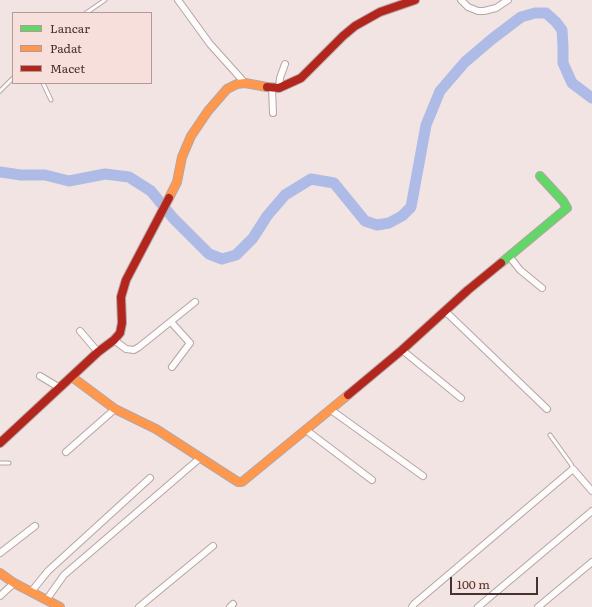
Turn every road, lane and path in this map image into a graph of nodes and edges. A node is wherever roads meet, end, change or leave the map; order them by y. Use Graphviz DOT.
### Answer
graph roads {
  1 [pos="105,0"];
  2 [pos="178,0"];
  3 [pos="415,0"];
  4 [pos="461,0"];
  5 [pos="508,0"];
  6 [pos="87,12"];
  7 [pos="285,64"];
  8 [pos="12,79"];
  9 [pos="43,84"];
  10 [pos="246,84"];
  11 [pos="276,88"];
  12 [pos="0,91"];
  13 [pos="51,100"];
  14 [pos="273,113"];
  15 [pos="540,176"];
  16 [pos="509,256"];
  17 [pos="542,288"];
  18 [pos="195,302"];
  19 [pos="445,311"];
  20 [pos="172,322"];
  21 [pos="80,331"];
  22 [pos="114,340"];
  23 [pos="402,350"];
  24 [pos="98,352"];
  25 [pos="172,367"];
  26 [pos="40,376"];
  27 [pos="72,377"];
  28 [pos="60,388"];
  29 [pos="461,398"];
  30 [pos="115,409"];
  31 [pos="547,409"];
  32 [pos="331,410"];
  33 [pos="306,430"];
  34 [pos="550,435"];
  35 [pos="0,443"];
  36 [pos="66,452"];
  37 [pos="200,458"];
  38 [pos="10,463"];
  39 [pos="0,464"];
  40 [pos="573,469"];
  41 [pos="423,476"];
  42 [pos="150,478"];
  43 [pos="372,480"];
  44 [pos="592,491"];
  45 [pos="592,511"];
  46 [pos="35,526"];
  47 [pos="213,546"];
  48 [pos="0,553"];
  49 [pos="592,562"];
  50 [pos="0,573"];
  51 [pos="14,583"];
  52 [pos="31,592"];
  53 [pos="0,596"];
  54 [pos="47,599"];
  55 [pos="60,607"];
  56 [pos="139,607"];
  57 [pos="412,607"];
  58 [pos="478,607"];
  59 [pos="538,607"];
  1 -- 6 [label="lane"];
  2 -- 10 [label="street"];
  3 -- 11 [label="street"];
  4 -- 5 [label="street"];
  7 -- 11 [label="street"];
  8 -- 12 [label="lane"];
  9 -- 13 [label="lane"];
  10 -- 11 [label="street"];
  10 -- 22 [label="street"];
  11 -- 14 [label="street"];
  15 -- 16 [label="street"];
  16 -- 17 [label="street"];
  16 -- 19 [label="street"];
  18 -- 20 [label="street"];
  19 -- 23 [label="street"];
  19 -- 31 [label="street"];
  20 -- 22 [label="street"];
  20 -- 25 [label="street"];
  21 -- 24 [label="street"];
  22 -- 24 [label="street"];
  23 -- 29 [label="street"];
  23 -- 32 [label="street"];
  24 -- 27 [label="street"];
  26 -- 28 [label="street"];
  27 -- 28 [label="street"];
  27 -- 30 [label="street"];
  28 -- 35 [label="street"];
  30 -- 36 [label="street"];
  30 -- 37 [label="street"];
  32 -- 33 [label="street"];
  32 -- 41 [label="street"];
  33 -- 37 [label="street"];
  33 -- 43 [label="street"];
  34 -- 40 [label="lane"];
  37 -- 54 [label="street"];
  38 -- 39 [label="lane"];
  40 -- 44 [label="street"];
  40 -- 57 [label="street"];
  42 -- 52 [label="street"];
  45 -- 58 [label="street"];
  46 -- 48 [label="street"];
  47 -- 56 [label="street"];
  49 -- 59 [label="street"];
  50 -- 51 [label="street"];
  51 -- 52 [label="street"];
  51 -- 53 [label="street"];
  52 -- 54 [label="street"];
  54 -- 55 [label="street"];
}
